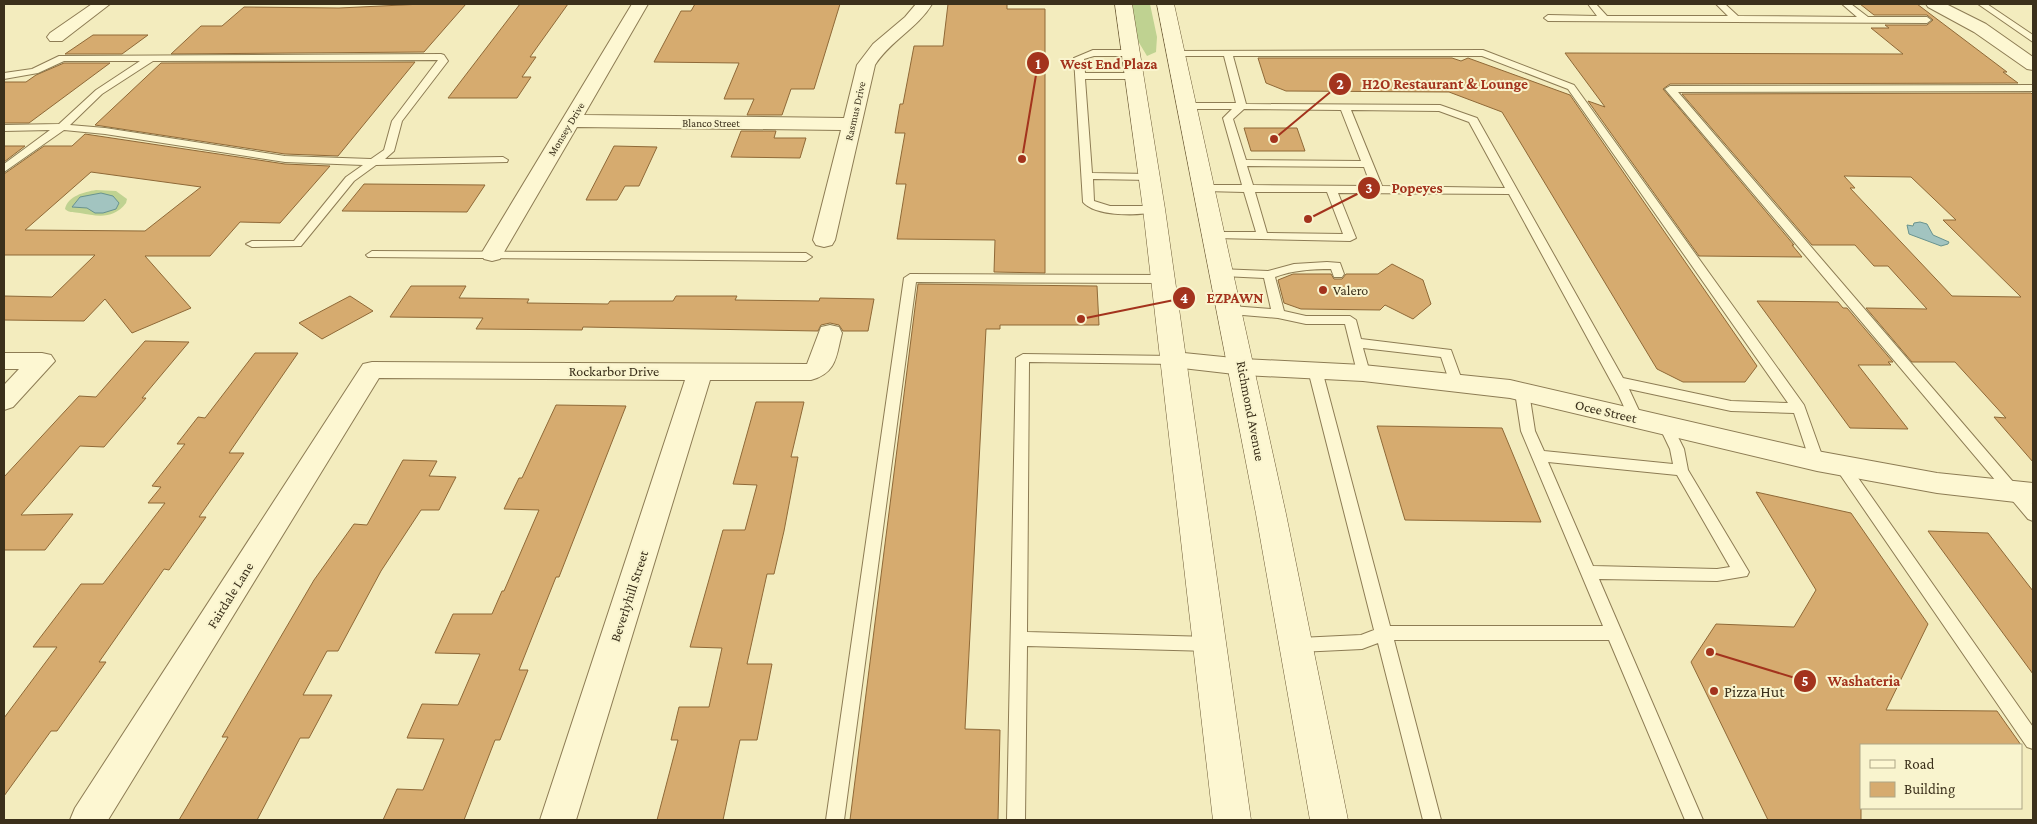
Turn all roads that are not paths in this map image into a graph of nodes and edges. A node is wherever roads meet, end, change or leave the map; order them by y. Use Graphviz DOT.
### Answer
graph roads {
  1 [pos="102,4"];
  2 [pos="640,4"];
  3 [pos="924,4"];
  4 [pos="1123,4"];
  5 [pos="1165,4"];
  6 [pos="1592,4"];
  7 [pos="1720,4"];
  8 [pos="1846,4"];
  9 [pos="1934,4"];
  10 [pos="1982,4"];
  11 [pos="1548,18"];
  12 [pos="1604,18"];
  13 [pos="1736,19"];
  14 [pos="1866,20"];
  15 [pos="1928,20"];
  16 [pos="56,37"];
  17 [pos="2033,39"];
  18 [pos="1131,53"];
  19 [pos="1176,53"];
  20 [pos="1228,53"];
  21 [pos="152,58"];
  22 [pos="2032,64"];
  23 [pos="4,76"];
  24 [pos="1080,76"];
  25 [pos="1134,76"];
  26 [pos="2033,88"];
  27 [pos="1187,106"];
  28 [pos="1242,106"];
  29 [pos="1345,106"];
  30 [pos="570,122"];
  31 [pos="852,124"];
  32 [pos="4,128"];
  33 [pos="62,128"];
  34 [pos="503,160"];
  35 [pos="372,162"];
  36 [pos="1241,163"];
  37 [pos="1368,164"];
  38 [pos="4,169"];
  39 [pos="1088,176"];
  40 [pos="1150,177"];
  41 [pos="1205,188"];
  42 [pos="1250,190"];
  43 [pos="1332,190"];
  44 [pos="1378,190"];
  45 [pos="1511,191"];
  46 [pos="1154,209"];
  47 [pos="1215,235"];
  48 [pos="1263,237"];
  49 [pos="824,240"];
  50 [pos="252,244"];
  51 [pos="492,254"];
  52 [pos="372,255"];
  53 [pos="806,258"];
  54 [pos="1223,272"];
  55 [pos="1338,274"];
  56 [pos="1269,275"];
  57 [pos="1162,279"];
  58 [pos="1231,310"];
  59 [pos="1278,314"];
  60 [pos="830,333"];
  61 [pos="1355,343"];
  62 [pos="1174,360"];
  63 [pos="4,362"];
  64 [pos="1243,367"];
  65 [pos="372,370"];
  66 [pos="1316,370"];
  67 [pos="700,372"];
  68 [pos="1362,373"];
  69 [pos="1619,382"];
  70 [pos="1456,383"];
  71 [pos="1522,392"];
  72 [pos="4,401"];
  73 [pos="1799,408"];
  74 [pos="1635,417"];
  75 [pos="1666,426"];
  76 [pos="1539,456"];
  77 [pos="1830,464"];
  78 [pos="1682,470"];
  79 [pos="2025,493"];
  80 [pos="2033,515"];
  81 [pos="1590,572"];
  82 [pos="1615,633"];
  83 [pos="1384,634"];
  84 [pos="1018,639"];
  85 [pos="1211,644"];
  86 [pos="1299,645"];
  87 [pos="2033,741"];
  88 [pos="88,820"];
  89 [pos="558,820"];
  90 [pos="835,820"];
  91 [pos="1016,820"];
  92 [pos="1232,820"];
  93 [pos="1330,820"];
  94 [pos="1432,820"];
  95 [pos="1694,820"];
  1 -- 16 [label="street"];
  2 -- 30 [label="street, Monsey Drive"];
  3 -- 31 [label="street, Rasmus Drive"];
  4 -- 18 [label="main road"];
  5 -- 19 [label="main road, Richmond Avenue"];
  6 -- 12 [label="lane"];
  7 -- 13 [label="lane"];
  8 -- 14 [label="lane"];
  9 -- 22 [label="street"];
  10 -- 17 [label="lane"];
  11 -- 12 [label="lane"];
  12 -- 13 [label="lane"];
  13 -- 14 [label="lane"];
  14 -- 15 [label="lane"];
  18 -- 24 [label="lane"];
  18 -- 25 [label="main road"];
  19 -- 20 [label="lane"];
  19 -- 27 [label="main road, Richmond Avenue"];
  20 -- 28 [label="lane"];
  20 -- 73 [label="lane"];
  21 -- 23 [label="lane"];
  21 -- 33 [label="lane"];
  21 -- 35 [label="lane"];
  24 -- 25 [label="lane"];
  24 -- 39 [label="lane"];
  25 -- 40 [label="main road"];
  26 -- 79 [label="lane"];
  27 -- 28 [label="lane"];
  27 -- 41 [label="main road, Richmond Avenue"];
  28 -- 29 [label="lane"];
  28 -- 36 [label="lane"];
  29 -- 37 [label="lane"];
  29 -- 45 [label="lane"];
  30 -- 31 [label="street, Blanco Street"];
  30 -- 51 [label="street, Monsey Drive"];
  31 -- 49 [label="street, Rasmus Drive"];
  32 -- 33 [label="lane"];
  33 -- 35 [label="lane"];
  33 -- 38 [label="lane"];
  34 -- 35 [label="lane"];
  35 -- 50 [label="lane"];
  36 -- 37 [label="lane"];
  36 -- 42 [label="lane"];
  37 -- 44 [label="lane"];
  39 -- 40 [label="lane"];
  39 -- 46 [label="lane"];
  40 -- 46 [label="main road"];
  41 -- 42 [label="lane"];
  41 -- 47 [label="main road, Richmond Avenue"];
  42 -- 43 [label="lane"];
  42 -- 48 [label="lane"];
  43 -- 44 [label="lane"];
  43 -- 48 [label="lane"];
  44 -- 45 [label="lane"];
  45 -- 69 [label="lane"];
  46 -- 57 [label="main road"];
  47 -- 48 [label="lane"];
  47 -- 54 [label="main road, Richmond Avenue"];
  51 -- 52 [label="lane"];
  51 -- 53 [label="lane"];
  54 -- 56 [label="lane"];
  54 -- 58 [label="main road, Richmond Avenue"];
  55 -- 56 [label="lane"];
  56 -- 59 [label="lane"];
  57 -- 62 [label="main road"];
  57 -- 90 [label="lane"];
  58 -- 59 [label="lane"];
  58 -- 64 [label="main road, Richmond Avenue"];
  59 -- 61 [label="lane"];
  60 -- 67 [label="street, Rockarbor Drive"];
  61 -- 68 [label="lane"];
  61 -- 70 [label="lane"];
  62 -- 64 [label="street, Ocee Street"];
  62 -- 84 [label="lane"];
  62 -- 85 [label="main road"];
  63 -- 72 [label="street"];
  64 -- 66 [label="street, Ocee Street"];
  64 -- 86 [label="main road, Richmond Avenue"];
  65 -- 67 [label="street, Rockarbor Drive"];
  65 -- 88 [label="street, Fairdale Lane"];
  66 -- 68 [label="street, Ocee Street"];
  66 -- 83 [label="lane"];
  67 -- 89 [label="street, Beverlyhill Street"];
  68 -- 70 [label="street, Ocee Street"];
  69 -- 73 [label="lane"];
  69 -- 74 [label="lane"];
  70 -- 71 [label="street, Ocee Street"];
  71 -- 74 [label="street, Ocee Street"];
  71 -- 76 [label="lane"];
  73 -- 77 [label="lane"];
  74 -- 75 [label="street, Ocee Street"];
  75 -- 77 [label="street, Ocee Street"];
  75 -- 78 [label="lane"];
  76 -- 78 [label="lane"];
  76 -- 81 [label="lane"];
  77 -- 79 [label="street, Ocee Street"];
  77 -- 87 [label="lane"];
  78 -- 81 [label="lane"];
  79 -- 80 [label="lane"];
  81 -- 82 [label="lane"];
  82 -- 83 [label="lane"];
  82 -- 95 [label="lane"];
  83 -- 86 [label="lane"];
  83 -- 94 [label="lane"];
  84 -- 85 [label="lane"];
  84 -- 91 [label="lane"];
  85 -- 92 [label="main road"];
  86 -- 93 [label="main road, Richmond Avenue"];
}
